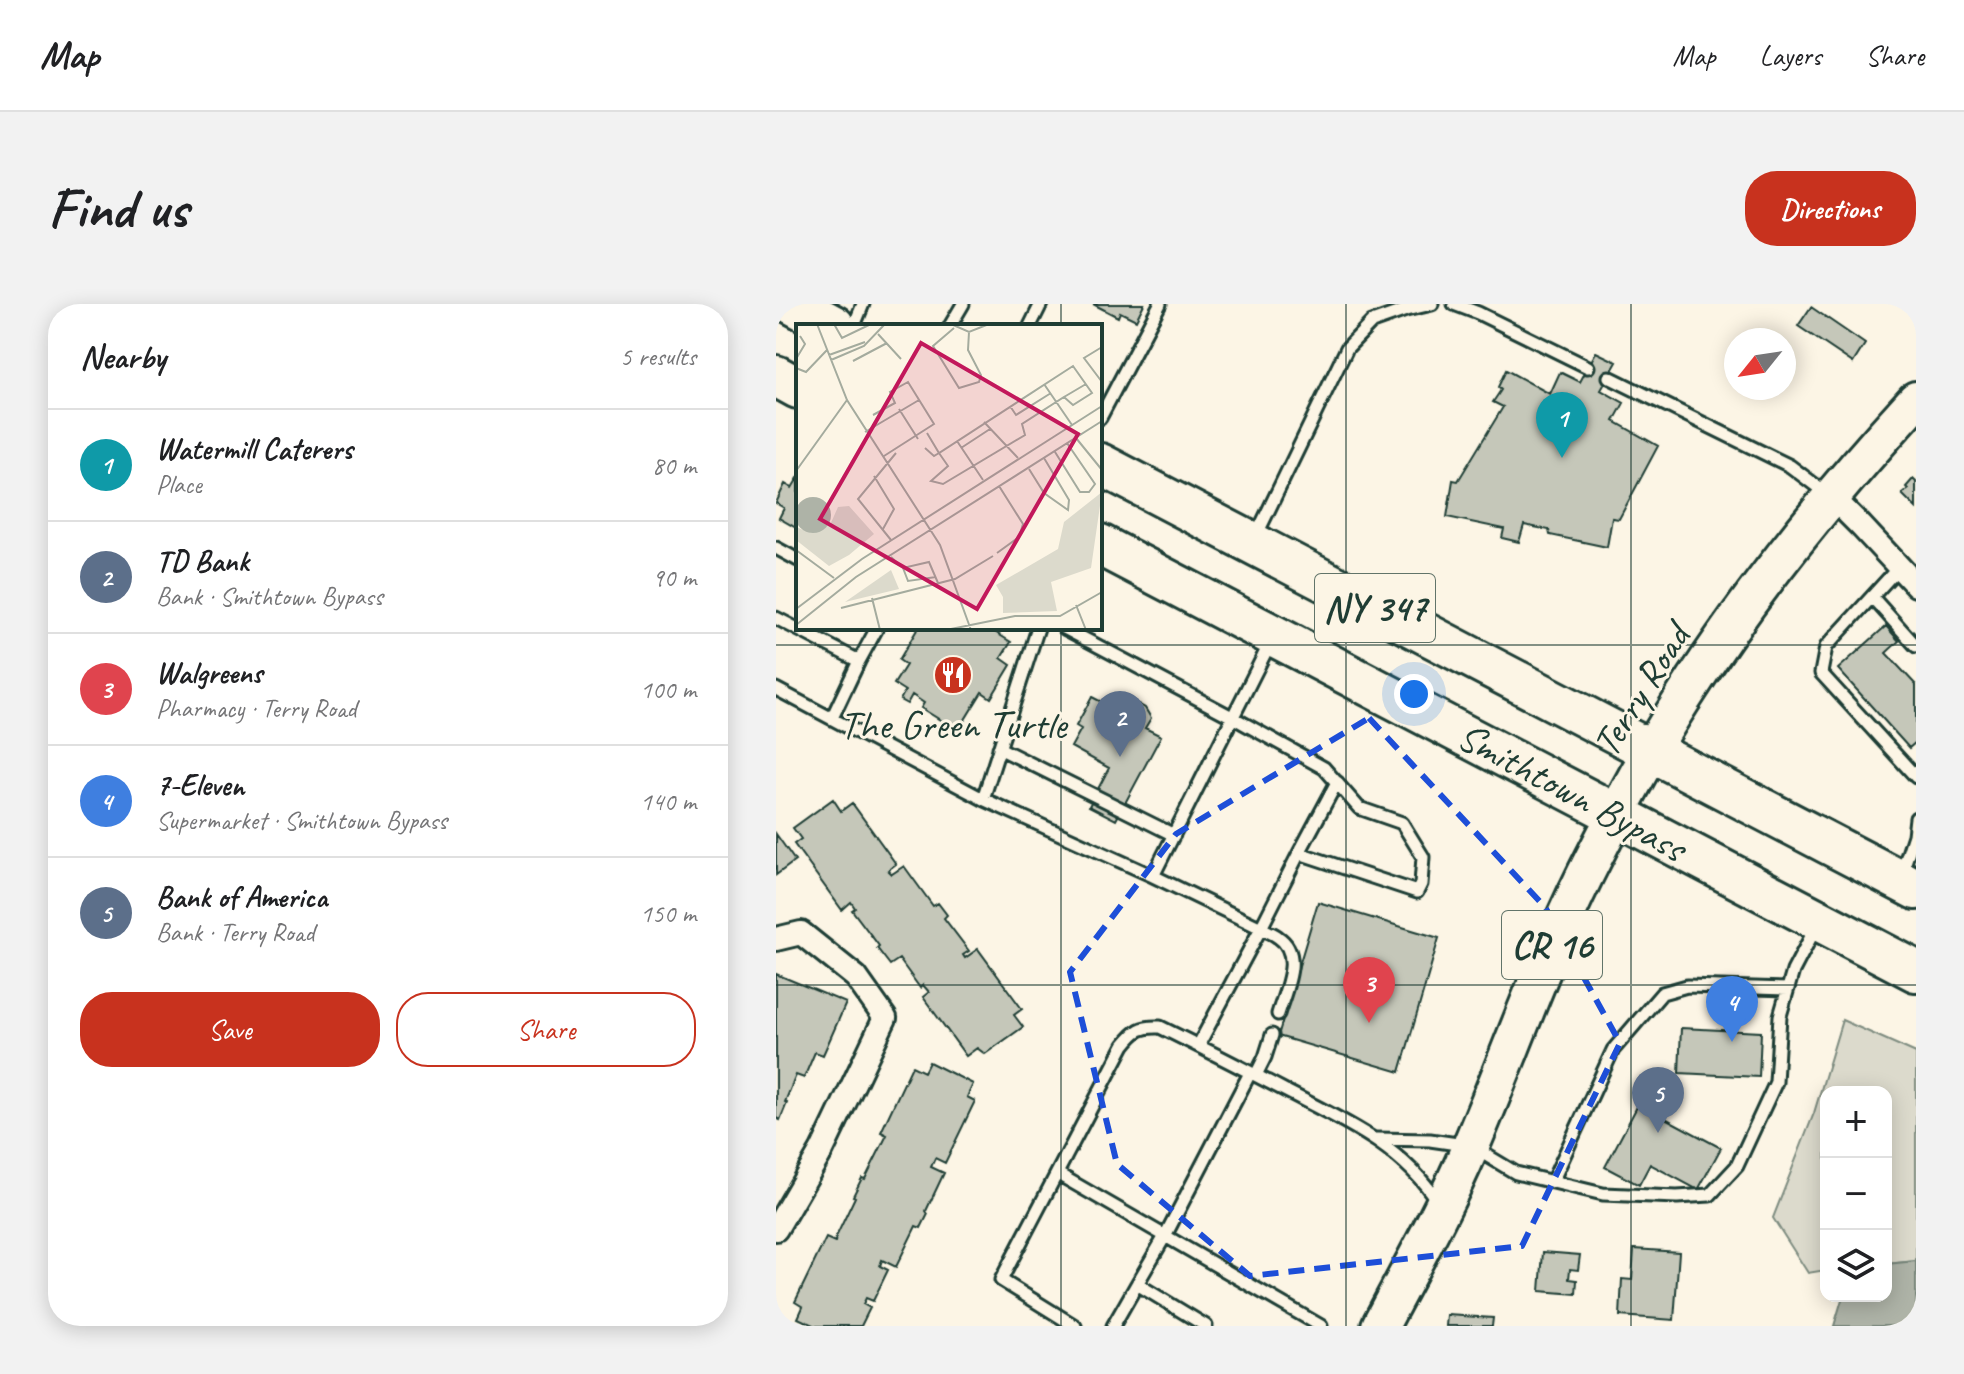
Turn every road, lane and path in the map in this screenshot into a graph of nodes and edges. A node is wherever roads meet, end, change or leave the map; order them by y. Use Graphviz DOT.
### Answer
graph roads {
  1 [pos="863,304"];
  2 [pos="963,304"];
  3 [pos="1041,304"];
  4 [pos="1160,304"];
  5 [pos="1432,304"];
  6 [pos="1454,304"];
  7 [pos="797,305"];
  8 [pos="830,324"];
  9 [pos="855,324"];
  10 [pos="951,324"];
  11 [pos="1031,324"];
  12 [pos="1588,367"];
  13 [pos="776,376"];
  14 [pos="1609,377"];
  15 [pos="796,387"];
  16 [pos="1916,400"];
  17 [pos="1102,414"];
  18 [pos="1102,465"];
  19 [pos="1831,496"];
  20 [pos="1252,544"];
  21 [pos="1102,546"];
  22 [pos="776,548"];
  23 [pos="796,559"];
  24 [pos="1899,567"];
  25 [pos="1916,585"];
  26 [pos="1872,597"];
  27 [pos="776,618"];
  28 [pos="796,628"];
  29 [pos="799,630"];
  30 [pos="876,630"];
  31 [pos="1037,630"];
  32 [pos="1068,630"];
  33 [pos="1274,635"];
  34 [pos="1916,646"];
  35 [pos="859,661"];
  36 [pos="776,689"];
  37 [pos="832,718"];
  38 [pos="1234,718"];
  39 [pos="999,748"];
  40 [pos="1650,752"];
  41 [pos="1916,777"];
  42 [pos="1337,782"];
  43 [pos="983,799"];
  44 [pos="1616,814"];
  45 [pos="1916,818"];
  46 [pos="1174,835"];
  47 [pos="1299,853"];
  48 [pos="1153,876"];
  49 [pos="1908,885"];
  50 [pos="1820,920"];
  51 [pos="1261,928"];
  52 [pos="776,939"];
  53 [pos="1916,971"];
  54 [pos="1788,989"];
  55 [pos="1278,1014"];
  56 [pos="1272,1035"];
  57 [pos="1198,1046"];
  58 [pos="1253,1074"];
  59 [pos="1375,1139"];
  60 [pos="1471,1146"];
  61 [pos="1058,1174"];
  62 [pos="1552,1182"];
  63 [pos="1443,1209"];
  64 [pos="776,1229"];
  65 [pos="1165,1236"];
  66 [pos="1137,1284"];
  67 [pos="1075,1326"];
  68 [pos="1113,1326"];
  69 [pos="1206,1326"];
  70 [pos="1321,1326"];
  71 [pos="1380,1326"];
  1 -- 9 [label="lane"];
  2 -- 10 [label="lane"];
  3 -- 11 [label="lane"];
  4 -- 17 [label="lane"];
  5 -- 20 [label="lane"];
  6 -- 12 [label="lane"];
  7 -- 8 [label="highway"];
  13 -- 15 [label="highway"];
  14 -- 19 [label="lane"];
  16 -- 19 [label="main road, Terry Road / CR 16"];
  18 -- 20 [label="highway, Smithtown Bypass / NY 347"];
  19 -- 24 [label="street"];
  19 -- 40 [label="main road, Terry Road / CR 16"];
  20 -- 40 [label="highway, Smithtown Bypass / NY 347"];
  21 -- 33 [label="highway, Smithtown Bypass / NY 347"];
  22 -- 23 [label="lane"];
  24 -- 25 [label="street"];
  24 -- 26 [label="lane"];
  26 -- 34 [label="lane"];
  26 -- 41 [label="lane"];
  27 -- 28 [label="lane"];
  29 -- 35 [label="lane"];
  30 -- 35 [label="lane"];
  31 -- 39 [label="lane"];
  32 -- 38 [label="lane"];
  33 -- 38 [label="lane"];
  33 -- 44 [label="highway, Smithtown Bypass / NY 347"];
  35 -- 37 [label="lane"];
  36 -- 37 [label="lane"];
  37 -- 43 [label="lane"];
  38 -- 42 [label="lane"];
  38 -- 46 [label="lane"];
  39 -- 43 [label="lane"];
  39 -- 46 [label="lane"];
  40 -- 44 [label="main road, Terry Road / CR 16"];
  40 -- 49 [label="highway, Smithtown Bypass / NY 347"];
  42 -- 47 [label="lane"];
  42 -- 47 [label="lane"];
  43 -- 48 [label="lane"];
  44 -- 50 [label="highway, Smithtown Bypass / NY 347"];
  44 -- 60 [label="main road, Terry Road / CR 16"];
  45 -- 49 [label="lane"];
  46 -- 48 [label="lane"];
  47 -- 51 [label="lane"];
  48 -- 51 [label="lane"];
  50 -- 53 [label="highway, Smithtown Bypass / NY 347"];
  50 -- 54 [label="lane"];
  51 -- 55 [label="lane"];
  51 -- 57 [label="lane"];
  52 -- 64 [label="street"];
  54 -- 62 [label="lane"];
  54 -- 62 [label="lane"];
  56 -- 58 [label="lane"];
  57 -- 58 [label="lane"];
  57 -- 61 [label="lane"];
  58 -- 59 [label="lane"];
  58 -- 65 [label="lane"];
  59 -- 60 [label="lane"];
  59 -- 63 [label="lane"];
  60 -- 62 [label="lane"];
  60 -- 63 [label="main road, Terry Road / CR 16"];
  61 -- 65 [label="lane"];
  61 -- 67 [label="lane"];
  63 -- 71 [label="main road, Terry Road / CR 16"];
  65 -- 66 [label="lane"];
  65 -- 70 [label="lane"];
  66 -- 68 [label="lane"];
  66 -- 69 [label="lane"];
}
